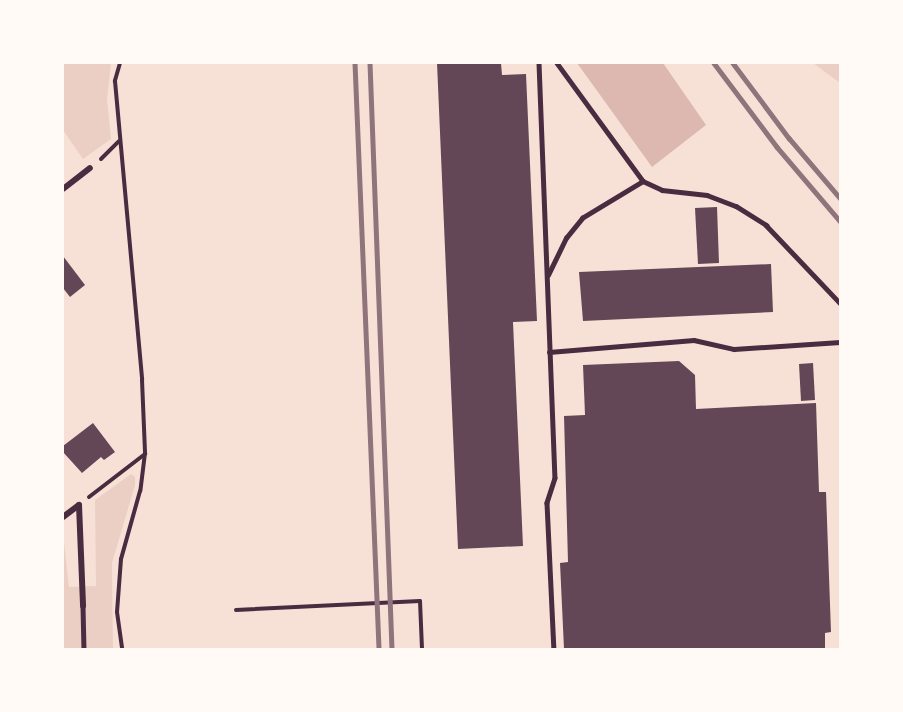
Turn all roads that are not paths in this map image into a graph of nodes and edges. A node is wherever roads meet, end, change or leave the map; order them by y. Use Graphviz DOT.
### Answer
graph roads {
  1 [pos="539,63"];
  2 [pos="557,63"];
  3 [pos="90,168"];
  4 [pos="643,181"];
  5 [pos="63,189"];
  6 [pos="546,278"];
  7 [pos="840,303"];
  8 [pos="840,342"];
  9 [pos="549,352"];
  10 [pos="63,517"];
  11 [pos="83,606"];
  12 [pos="84,649"];
  13 [pos="554,649"];
  1 -- 6 [label="lane"];
  2 -- 4 [label="lane"];
  3 -- 5 [label="street"];
  4 -- 6 [label="lane"];
  4 -- 7 [label="lane"];
  6 -- 9 [label="lane"];
  8 -- 9 [label="lane"];
  9 -- 13 [label="lane"];
  10 -- 11 [label="street"];
  11 -- 12 [label="lane"];
}
